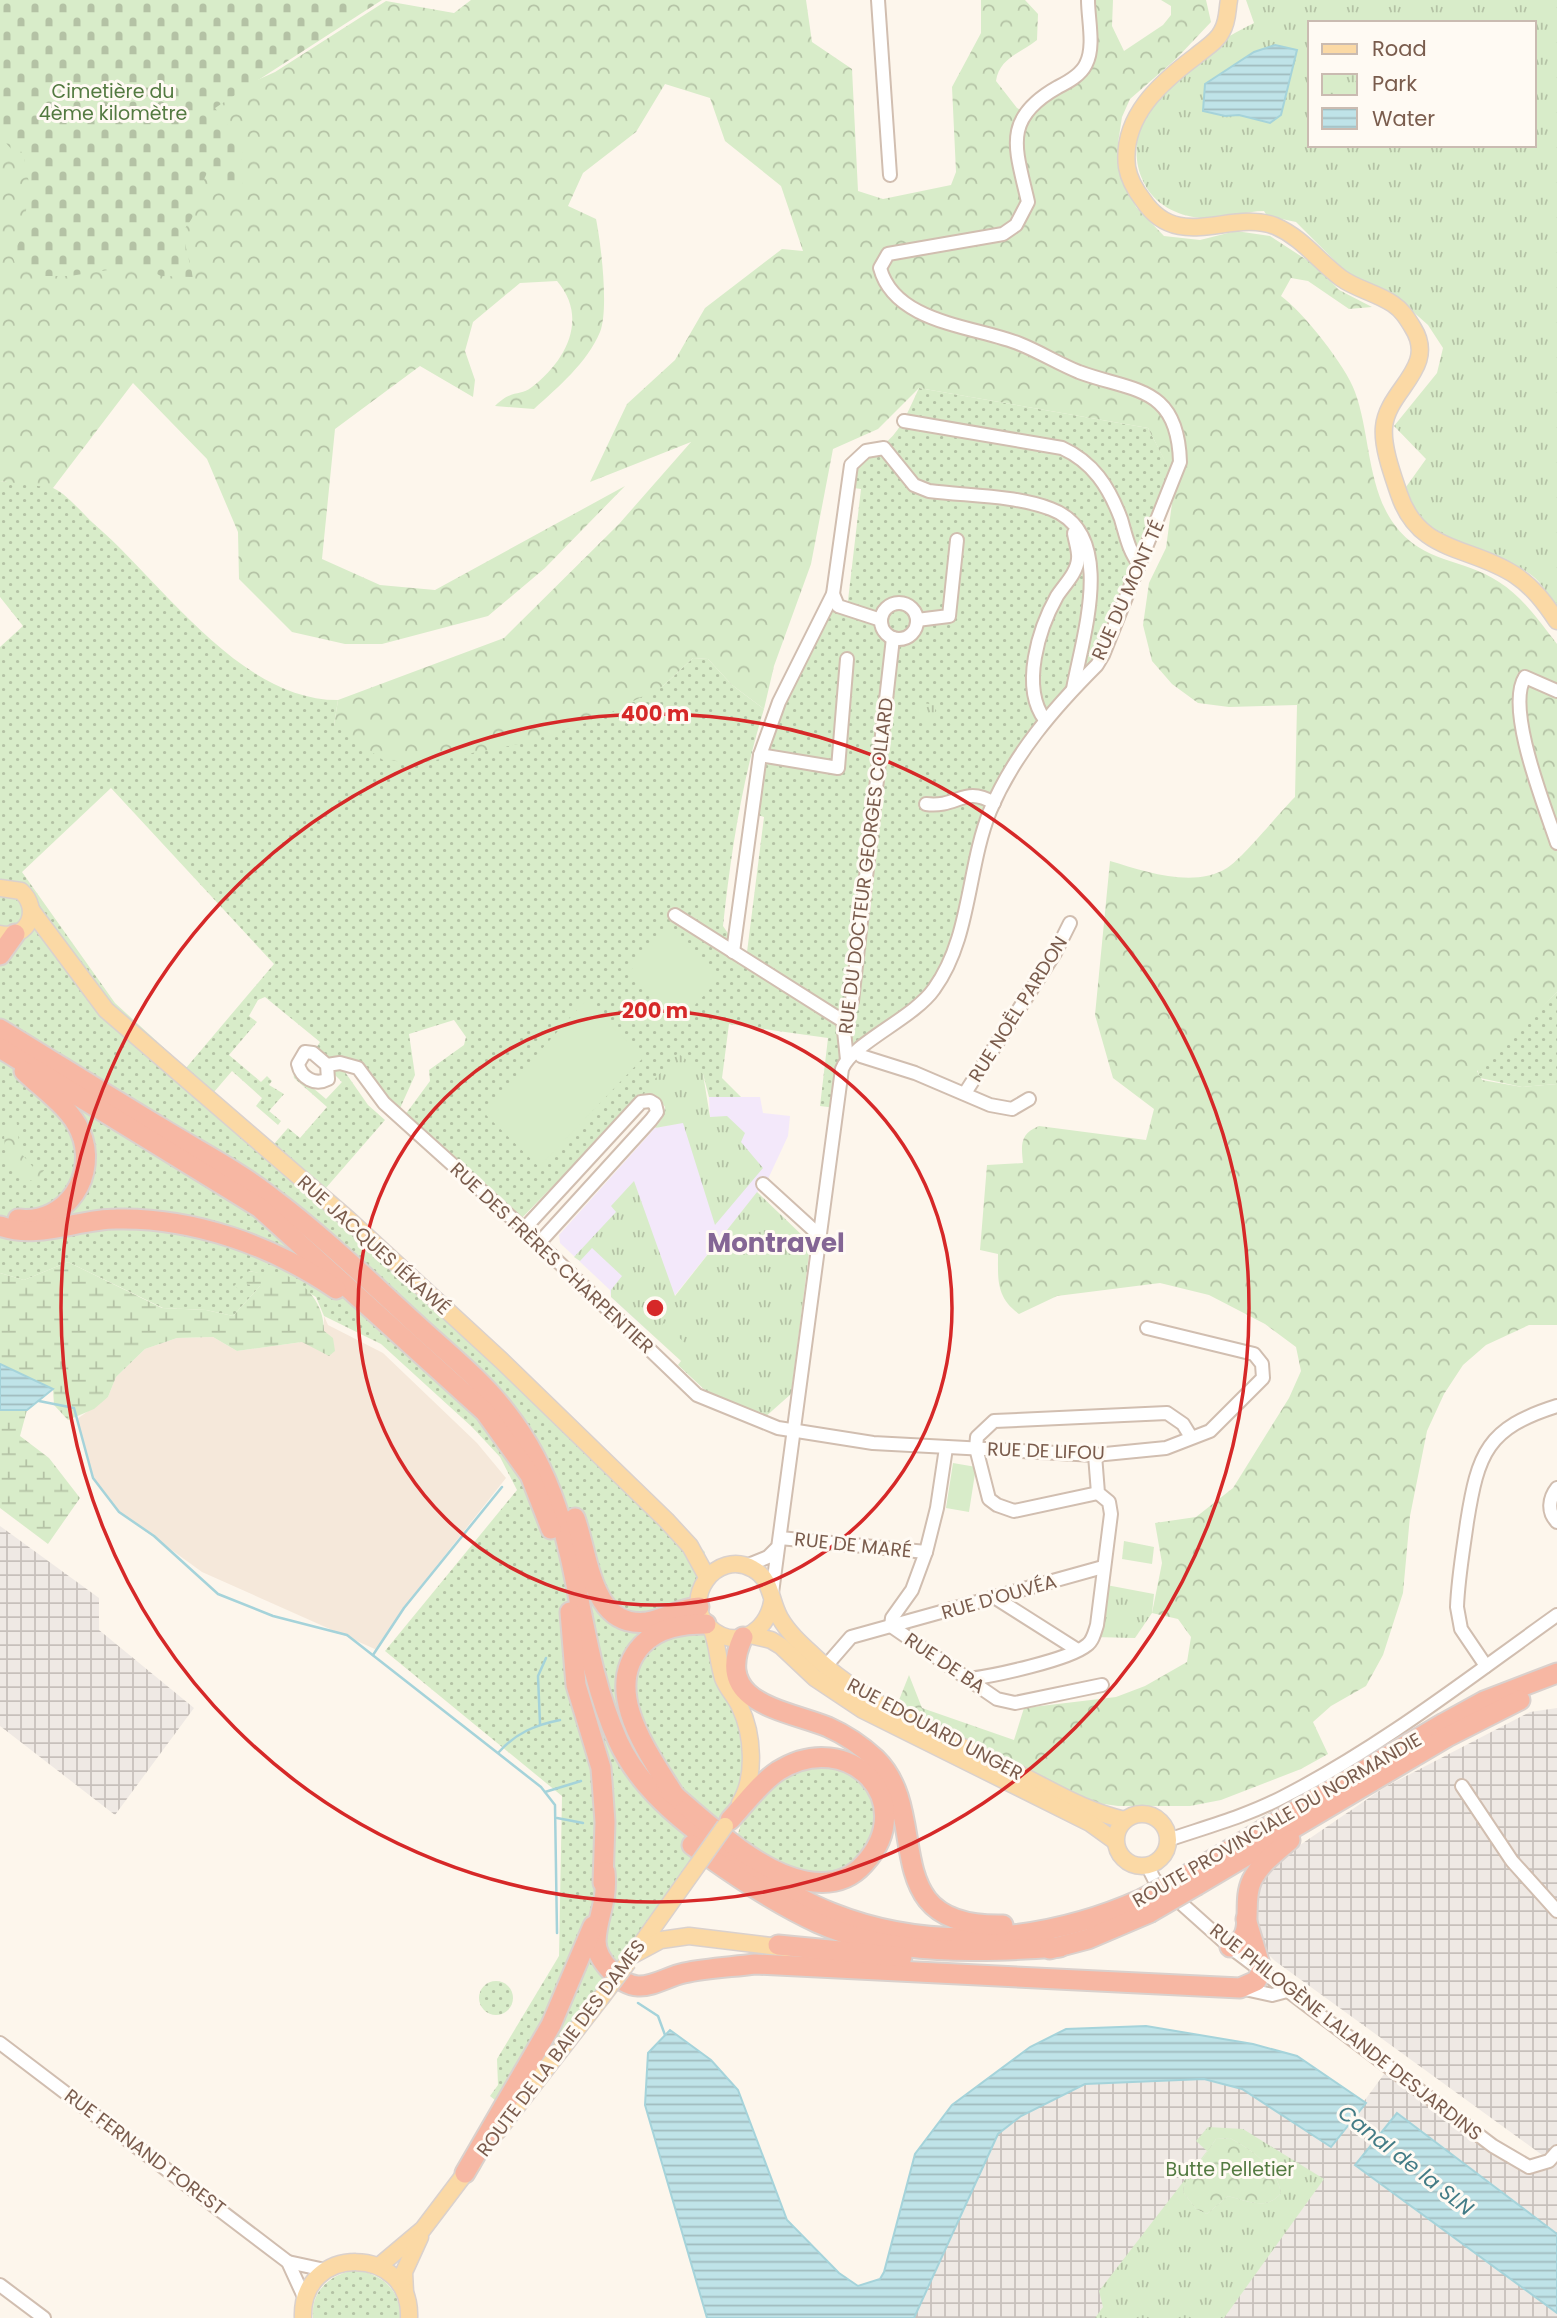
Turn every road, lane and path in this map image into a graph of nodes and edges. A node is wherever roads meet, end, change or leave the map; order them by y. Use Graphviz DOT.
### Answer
graph roads {
  1 [pos="878,0"];
  2 [pos="1088,0"];
  3 [pos="1228,0"];
  4 [pos="890,175"];
  5 [pos="904,421"];
  6 [pos="1071,522"];
  7 [pos="957,540"];
  8 [pos="1140,565"];
  9 [pos="832,594"];
  10 [pos="881,620"];
  11 [pos="917,620"];
  12 [pos="1557,621"];
  13 [pos="893,638"];
  14 [pos="847,659"];
  15 [pos="1073,689"];
  16 [pos="1557,691"];
  17 [pos="1045,720"];
  18 [pos="760,755"];
  19 [pos="994,803"];
  20 [pos="926,804"];
  21 [pos="1557,843"];
  22 [pos="4,884"];
  23 [pos="32,911"];
  24 [pos="675,915"];
  25 [pos="1070,923"];
  26 [pos="12,933"];
  27 [pos="58,946"];
  28 [pos="733,952"];
  29 [pos="0,955"];
  30 [pos="843,1021"];
  31 [pos="0,1029"];
  32 [pos="0,1049"];
  33 [pos="858,1051"];
  34 [pos="847,1060"];
  35 [pos="327,1065"];
  36 [pos="965,1093"];
  37 [pos="1029,1099"];
  38 [pos="763,1184"];
  39 [pos="0,1214"];
  40 [pos="0,1226"];
  41 [pos="524,1229"];
  42 [pos="819,1235"];
  43 [pos="538,1242"];
  44 [pos="1147,1328"];
  45 [pos="408,1341"];
  46 [pos="1557,1406"];
  47 [pos="794,1433"];
  48 [pos="1191,1437"];
  49 [pos="525,1439"];
  50 [pos="946,1448"];
  51 [pos="975,1448"];
  52 [pos="1095,1455"];
  53 [pos="1557,1488"];
  54 [pos="1098,1493"];
  55 [pos="1557,1522"];
  56 [pos="778,1543"];
  57 [pos="690,1546"];
  58 [pos="926,1552"];
  59 [pos="726,1565"];
  60 [pos="746,1566"];
  61 [pos="1103,1567"];
  62 [pos="575,1575"];
  63 [pos="707,1577"];
  64 [pos="995,1597"];
  65 [pos="772,1598"];
  66 [pos="570,1612"];
  67 [pos="1557,1615"];
  68 [pos="706,1620"];
  69 [pos="891,1626"];
  70 [pos="747,1636"];
  71 [pos="1076,1649"];
  72 [pos="1486,1666"];
  73 [pos="825,1667"];
  74 [pos="1557,1673"];
  75 [pos="969,1679"];
  76 [pos="1102,1685"];
  77 [pos="1557,1686"];
  78 [pos="1462,1786"];
  79 [pos="746,1792"];
  80 [pos="675,1796"];
  81 [pos="1331,1806"];
  82 [pos="1125,1820"];
  83 [pos="727,1823"];
  84 [pos="1168,1840"];
  85 [pos="1115,1841"];
  86 [pos="906,1843"];
  87 [pos="1147,1866"];
  88 [pos="605,1872"];
  89 [pos="1192,1880"];
  90 [pos="1139,1907"];
  91 [pos="1557,1911"];
  92 [pos="1246,1919"];
  93 [pos="778,1945"];
  94 [pos="1060,1947"];
  95 [pos="1230,1947"];
  96 [pos="631,1958"];
  97 [pos="897,1969"];
  98 [pos="1262,1971"];
  99 [pos="1240,1988"];
  100 [pos="1287,1991"];
  101 [pos="0,2043"];
  102 [pos="1557,2152"];
  103 [pos="465,2173"];
  104 [pos="423,2229"];
  105 [pos="288,2262"];
  106 [pos="379,2266"];
  107 [pos="325,2270"];
  108 [pos="0,2285"];
  109 [pos="405,2294"];
  110 [pos="304,2299"];
  111 [pos="44,2318"];
  112 [pos="303,2318"];
  113 [pos="409,2318"];
  1 -- 4 [label="street"];
  2 -- 8 [label="street, RUE DU MONT TÉ"];
  3 -- 12 [label="main road"];
  5 -- 8 [label="street"];
  6 -- 9 [label="street"];
  6 -- 15 [label="street"];
  6 -- 17 [label="street"];
  7 -- 11 [label="street"];
  8 -- 15 [label="street, RUE DU MONT TÉ"];
  9 -- 10 [label="street"];
  9 -- 18 [label="street"];
  10 -- 11 [label="street"];
  10 -- 13 [label="street"];
  11 -- 13 [label="street"];
  13 -- 30 [label="street, RUE DU DOCTEUR GEORGES COLLARD"];
  14 -- 18 [label="street"];
  15 -- 17 [label="street, RUE DU MONT TÉ"];
  16 -- 21 [label="street"];
  17 -- 19 [label="street, RUE DU MONT TÉ"];
  18 -- 28 [label="street"];
  19 -- 20 [label="street"];
  19 -- 33 [label="street, RUE DU MONT TÉ"];
  22 -- 23 [label="main road, RUE JACQUES IÉKAWÉ"];
  23 -- 26 [label="main road"];
  23 -- 27 [label="main road, RUE JACQUES IÉKAWÉ"];
  24 -- 28 [label="street"];
  25 -- 36 [label="street, RUE NOËL PARDON"];
  26 -- 27 [label="main road"];
  26 -- 29 [label="highway"];
  27 -- 57 [label="main road, RUE JACQUES IÉKAWÉ"];
  28 -- 30 [label="street"];
  30 -- 34 [label="street, RUE DU DOCTEUR GEORGES COLLARD"];
  31 -- 49 [label="highway"];
  32 -- 39 [label="highway"];
  32 -- 45 [label="highway"];
  33 -- 34 [label="street, RUE DU MONT TÉ"];
  33 -- 36 [label="street"];
  34 -- 42 [label="street, RUE DU DOCTEUR GEORGES COLLARD"];
  35 -- 41 [label="street, RUE DES FRÈRES CHARPENTIER"];
  36 -- 37 [label="street"];
  38 -- 42 [label="street"];
  40 -- 45 [label="highway"];
  41 -- 43 [label="street, RUE DES FRÈRES CHARPENTIER"];
  41 -- 43 [label="street"];
  42 -- 47 [label="street, RUE DU DOCTEUR GEORGES COLLARD"];
  43 -- 47 [label="street, RUE DES FRÈRES CHARPENTIER"];
  44 -- 48 [label="street, RUE DE LIFOU"];
  45 -- 66 [label="highway"];
  46 -- 72 [label="street"];
  47 -- 50 [label="street, RUE DE LIFOU"];
  47 -- 56 [label="street, RUE DU DOCTEUR GEORGES COLLARD"];
  48 -- 51 [label="street"];
  48 -- 52 [label="street, RUE DE LIFOU"];
  49 -- 62 [label="highway, ROUTE PROVINCIALE DU NORMANDIE"];
  49 -- 68 [label="highway"];
  50 -- 51 [label="street, RUE DE LIFOU"];
  50 -- 58 [label="street, RUE DE BA"];
  51 -- 52 [label="street, RUE DE LIFOU"];
  51 -- 54 [label="street"];
  52 -- 54 [label="street"];
  53 -- 55 [label="street"];
  54 -- 61 [label="street"];
  56 -- 58 [label="street, RUE DE MARÉ"];
  56 -- 60 [label="street"];
  56 -- 65 [label="street, RUE DU DOCTEUR GEORGES COLLARD"];
  57 -- 59 [label="main road, RUE JACQUES IÉKAWÉ"];
  57 -- 63 [label="main road, RUE JACQUES IÉKAWÉ"];
  58 -- 69 [label="street, RUE DE BA"];
  59 -- 60 [label="main road"];
  59 -- 63 [label="main road"];
  60 -- 65 [label="main road"];
  61 -- 64 [label="street, RUE D'OUVÉA"];
  61 -- 71 [label="street"];
  62 -- 80 [label="highway"];
  62 -- 90 [label="highway, ROUTE PROVINCIALE DU NORMANDIE"];
  63 -- 68 [label="main road"];
  64 -- 69 [label="street, RUE D'OUVÉA"];
  64 -- 71 [label="street"];
  65 -- 70 [label="main road"];
  65 -- 73 [label="main road, RUE EDOUARD UNGER"];
  66 -- 88 [label="highway"];
  66 -- 94 [label="highway"];
  67 -- 72 [label="street"];
  68 -- 70 [label="main road"];
  68 -- 79 [label="main road"];
  68 -- 80 [label="highway"];
  69 -- 73 [label="street, RUE D'OUVÉA"];
  69 -- 75 [label="street, RUE DE BA"];
  70 -- 85 [label="main road, RUE EDOUARD UNGER"];
  70 -- 86 [label="highway"];
  71 -- 75 [label="street"];
  72 -- 84 [label="street"];
  73 -- 82 [label="main road, RUE EDOUARD UNGER"];
  74 -- 89 [label="highway, ROUTE PROVINCIALE DU NORMANDIE"];
  75 -- 76 [label="street, RUE DE BA"];
  77 -- 81 [label="highway, ROUTE PROVINCIALE DU NORMANDIE"];
  78 -- 91 [label="street"];
  79 -- 83 [label="main road"];
  79 -- 86 [label="highway"];
  80 -- 83 [label="highway"];
  81 -- 89 [label="highway, ROUTE PROVINCIALE DU NORMANDIE"];
  81 -- 92 [label="highway"];
  82 -- 84 [label="main road"];
  82 -- 85 [label="main road"];
  83 -- 96 [label="main road, ROUTE DE LA BAIE DES DAMES, bridge"];
  84 -- 87 [label="main road"];
  85 -- 87 [label="main road"];
  86 -- 90 [label="highway"];
  87 -- 95 [label="street, RUE PHILOGÈNE LALANDE DESJARDINS"];
  88 -- 97 [label="highway"];
  88 -- 103 [label="highway"];
  89 -- 90 [label="highway, ROUTE PROVINCIALE DU NORMANDIE, bridge"];
  90 -- 94 [label="highway"];
  92 -- 95 [label="highway"];
  92 -- 98 [label="highway"];
  93 -- 94 [label="highway"];
  93 -- 96 [label="main road"];
  93 -- 97 [label="main road"];
  95 -- 98 [label="street, RUE PHILOGÈNE LALANDE DESJARDINS"];
  96 -- 103 [label="main road, ROUTE DE LA BAIE DES DAMES, bridge"];
  97 -- 99 [label="highway"];
  98 -- 99 [label="highway"];
  98 -- 100 [label="street, RUE PHILOGÈNE LALANDE DESJARDINS"];
  99 -- 100 [label="street"];
  100 -- 102 [label="street, RUE PHILOGÈNE LALANDE DESJARDINS"];
  101 -- 105 [label="street, RUE FERNAND FOREST"];
  103 -- 104 [label="main road, ROUTE DE LA BAIE DES DAMES"];
  104 -- 106 [label="main road, ROUTE DE LA BAIE DES DAMES"];
  104 -- 109 [label="main road, ROUTE DE LA BAIE DES DAMES"];
  105 -- 107 [label="street, RUE FERNAND FOREST"];
  105 -- 110 [label="street, RUE FERNAND FOREST"];
  106 -- 107 [label="main road"];
  106 -- 109 [label="main road"];
  107 -- 110 [label="main road"];
  108 -- 111 [label="street"];
  109 -- 113 [label="main road, ROUTE DE LA BAIE DES DAMES"];
  110 -- 112 [label="main road"];
}
